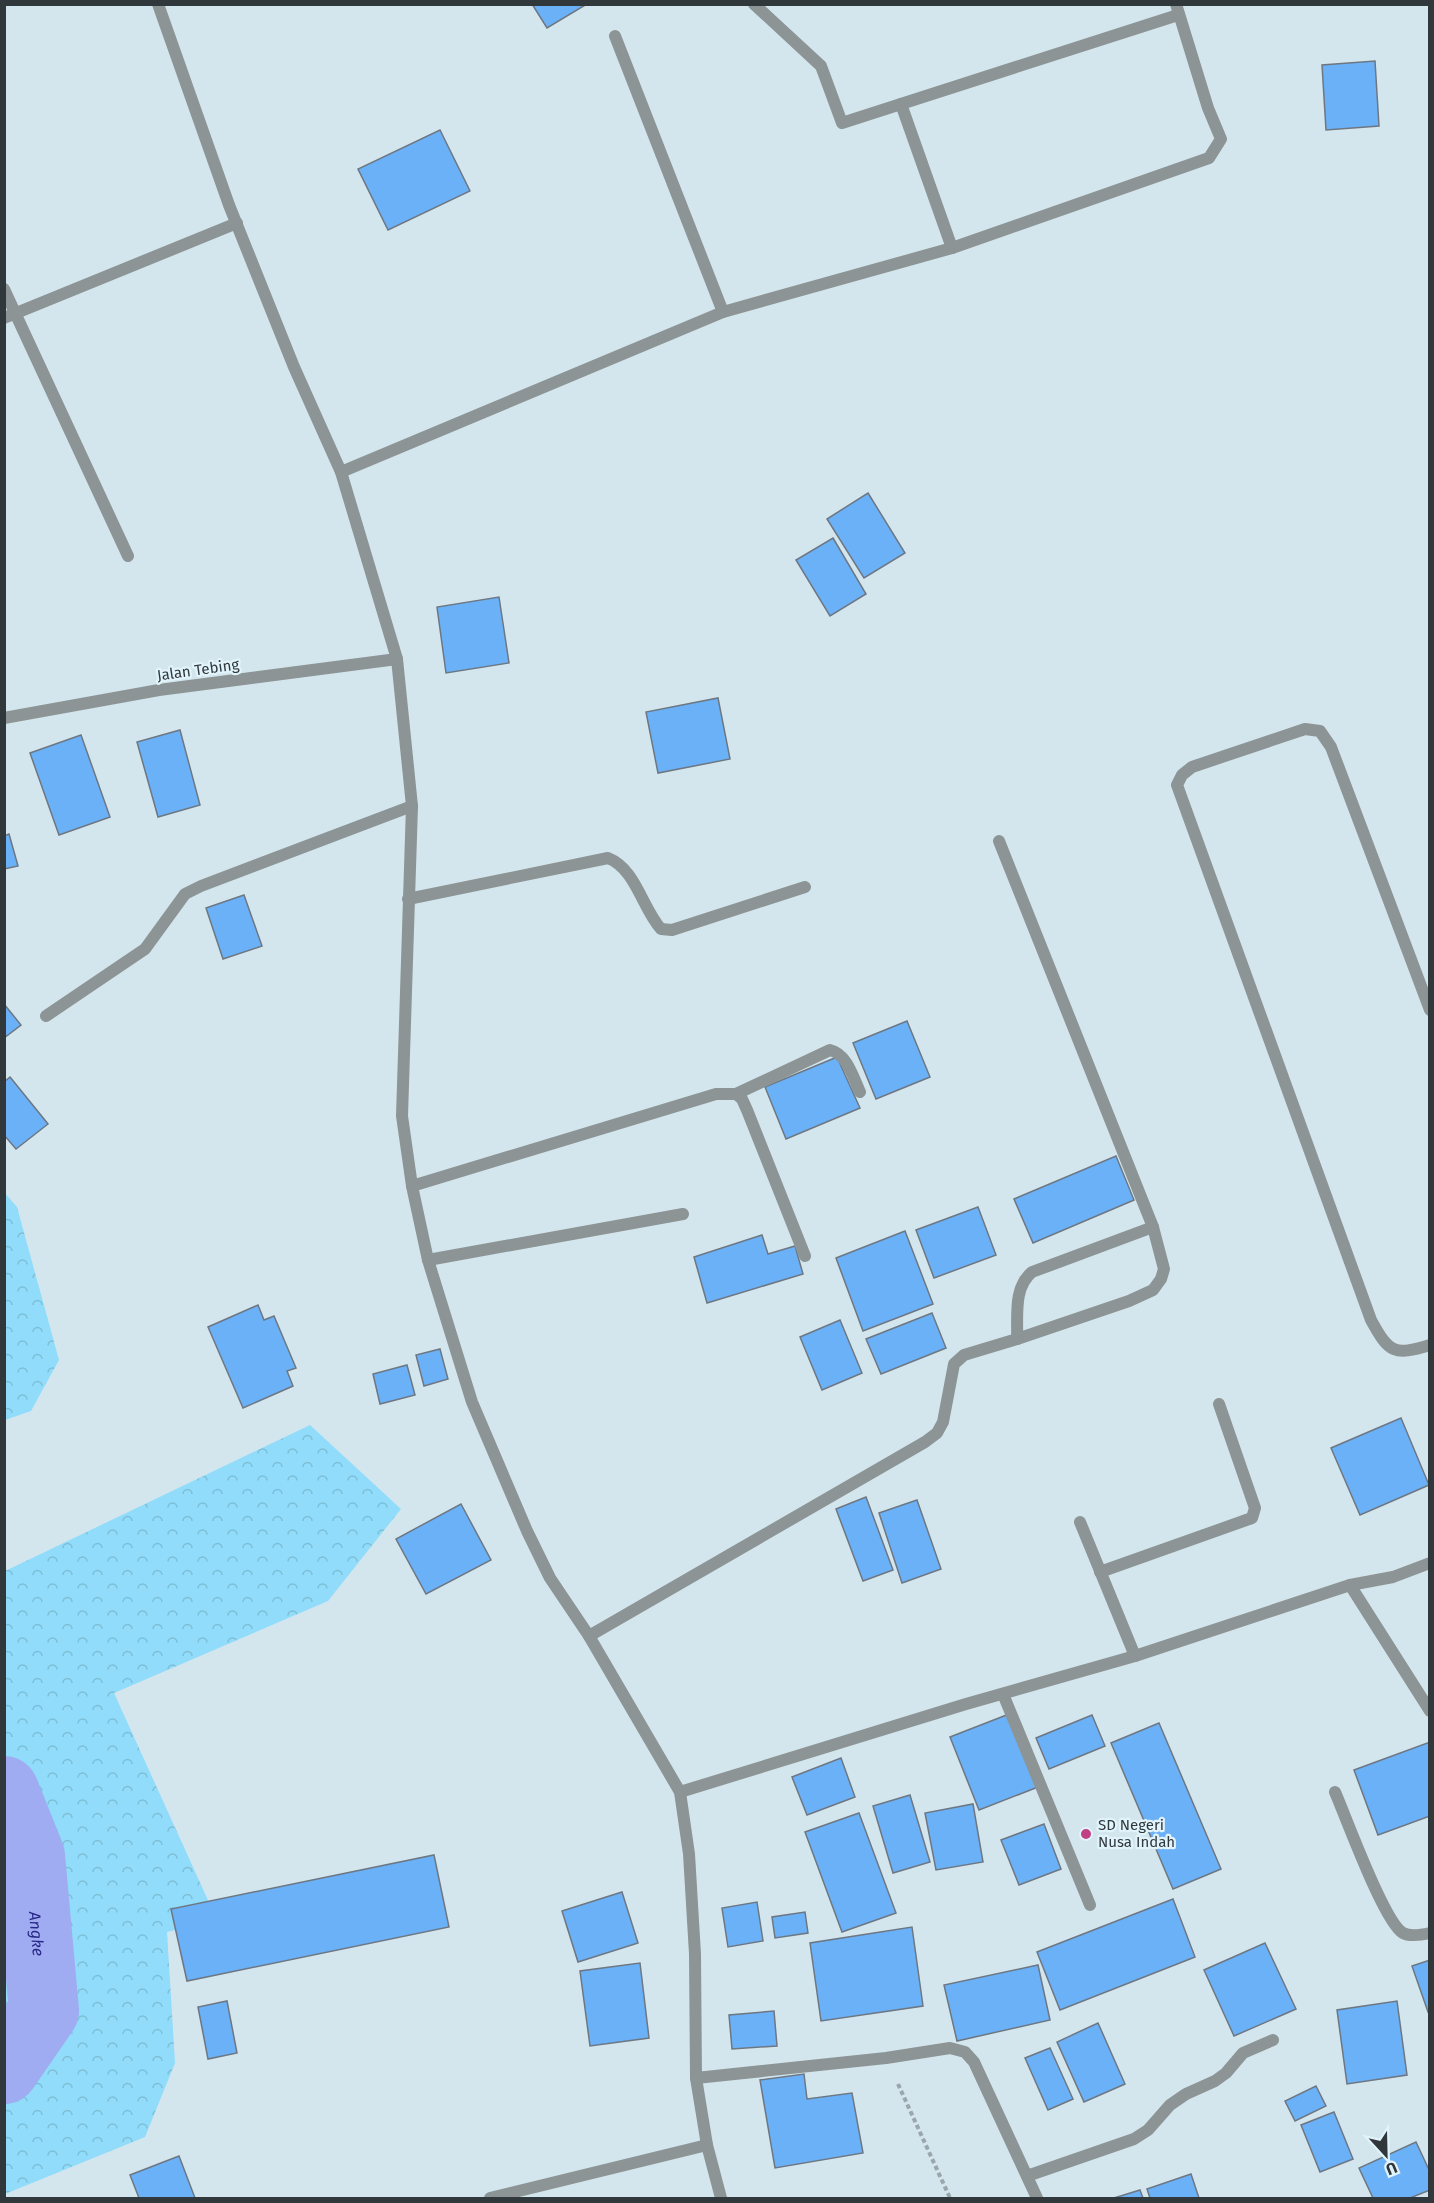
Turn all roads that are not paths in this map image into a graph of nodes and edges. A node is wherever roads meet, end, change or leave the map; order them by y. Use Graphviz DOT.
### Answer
graph roads {
  1 [pos="158,4"];
  2 [pos="754,4"];
  3 [pos="1177,10"];
  4 [pos="615,36"];
  5 [pos="901,104"];
  6 [pos="237,223"];
  7 [pos="952,248"];
  8 [pos="4,289"];
  9 [pos="723,312"];
  10 [pos="10,316"];
  11 [pos="341,472"];
  12 [pos="128,556"];
  13 [pos="397,659"];
  14 [pos="4,718"];
  15 [pos="412,806"];
  16 [pos="999,841"];
  17 [pos="805,887"];
  18 [pos="408,899"];
  19 [pos="1430,1010"];
  20 [pos="46,1016"];
  21 [pos="860,1092"];
  22 [pos="736,1094"];
  23 [pos="412,1186"];
  24 [pos="683,1214"];
  25 [pos="1153,1227"];
  26 [pos="805,1256"];
  27 [pos="428,1260"];
  28 [pos="1017,1339"];
  29 [pos="1430,1345"];
  30 [pos="1219,1404"];
  31 [pos="1080,1521"];
  32 [pos="1430,1563"];
  33 [pos="1100,1572"];
  34 [pos="1350,1585"];
  35 [pos="589,1636"];
  36 [pos="1135,1656"];
  37 [pos="1003,1694"];
  38 [pos="1430,1711"];
  39 [pos="680,1792"];
  40 [pos="1335,1792"];
  41 [pos="1090,1905"];
  42 [pos="1430,1933"];
  43 [pos="1273,2040"];
  44 [pos="696,2078"];
  45 [pos="707,2145"];
  46 [pos="1027,2176"];
  47 [pos="490,2199"];
  48 [pos="721,2199"];
  49 [pos="1037,2199"];
  1 -- 6 [label="street"];
  2 -- 5 [label="street"];
  3 -- 5 [label="street"];
  3 -- 7 [label="street"];
  4 -- 9 [label="street"];
  5 -- 7 [label="street"];
  6 -- 10 [label="street"];
  6 -- 11 [label="street"];
  7 -- 9 [label="street"];
  8 -- 10 [label="street"];
  9 -- 11 [label="street"];
  10 -- 12 [label="street"];
  11 -- 13 [label="street"];
  13 -- 14 [label="street, Jalan Tebing"];
  13 -- 15 [label="street"];
  15 -- 18 [label="street"];
  15 -- 20 [label="street"];
  16 -- 25 [label="street"];
  17 -- 18 [label="street"];
  18 -- 23 [label="street"];
  19 -- 29 [label="street"];
  21 -- 22 [label="street"];
  22 -- 23 [label="street"];
  22 -- 26 [label="street"];
  23 -- 27 [label="street"];
  24 -- 27 [label="street"];
  25 -- 28 [label="street"];
  25 -- 28 [label="street"];
  27 -- 35 [label="street"];
  28 -- 35 [label="street"];
  30 -- 33 [label="street"];
  31 -- 33 [label="street"];
  32 -- 34 [label="street"];
  33 -- 36 [label="street"];
  34 -- 36 [label="street"];
  34 -- 38 [label="street"];
  35 -- 39 [label="street"];
  36 -- 37 [label="street"];
  37 -- 39 [label="street"];
  37 -- 41 [label="street"];
  39 -- 44 [label="street"];
  40 -- 42 [label="street"];
  43 -- 46 [label="street"];
  44 -- 45 [label="street"];
  44 -- 46 [label="street"];
  45 -- 47 [label="street"];
  45 -- 48 [label="street"];
  46 -- 49 [label="street"];
}
